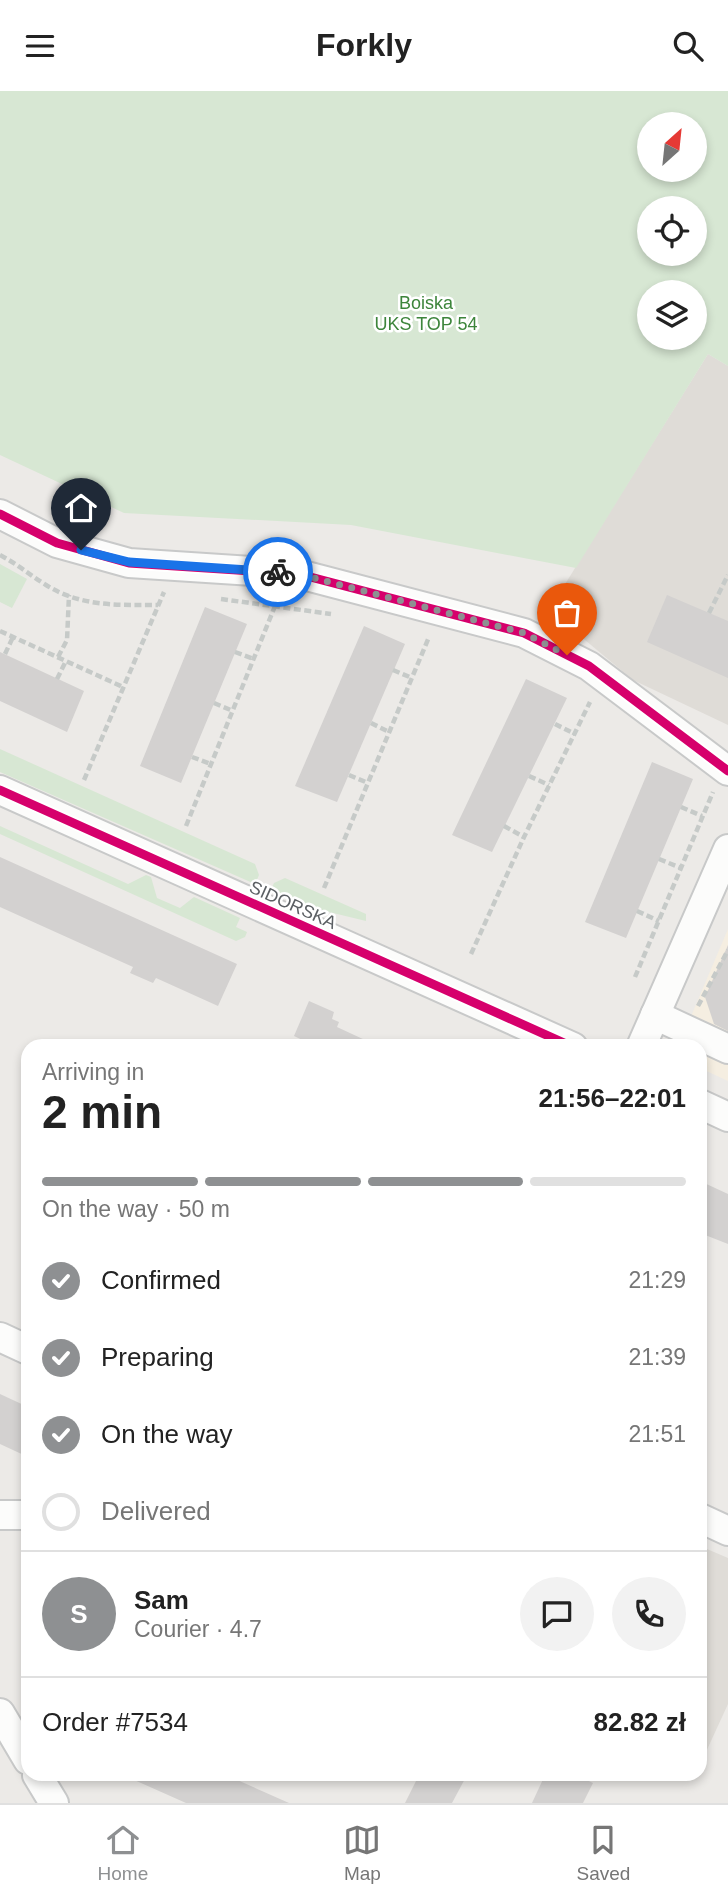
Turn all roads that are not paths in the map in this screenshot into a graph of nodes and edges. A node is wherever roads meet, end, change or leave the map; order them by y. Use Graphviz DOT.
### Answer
graph roads {
  1 [pos="0,514"];
  2 [pos="722,777"];
  3 [pos="0,790"];
  4 [pos="728,849"];
  5 [pos="655,1016"];
  6 [pos="526,1037"];
  7 [pos="645,1039"];
  8 [pos="706,1039"];
  9 [pos="707,1039"];
  10 [pos="728,1049"];
  11 [pos="707,1107"];
  12 [pos="728,1117"];
  13 [pos="0,1337"];
  14 [pos="21,1347"];
  15 [pos="0,1515"];
  16 [pos="21,1515"];
  17 [pos="707,1521"];
  18 [pos="728,1531"];
  19 [pos="0,1713"];
  20 [pos="21,1748"];
  21 [pos="41,1781"];
  22 [pos="54,1803"];
  1 -- 2 [label="street"];
  3 -- 6 [label="street, SIDORSKA"];
  4 -- 5 [label="street"];
  5 -- 7 [label="street"];
  5 -- 8 [label="street"];
  9 -- 10 [label="street"];
  11 -- 12 [label="street"];
  13 -- 14 [label="street"];
  15 -- 16 [label="street"];
  17 -- 18 [label="street"];
  19 -- 20 [label="street"];
  21 -- 22 [label="street"];
}
